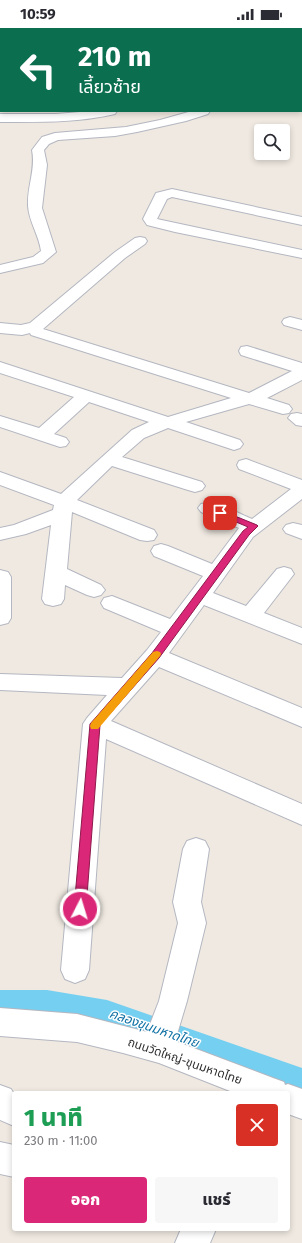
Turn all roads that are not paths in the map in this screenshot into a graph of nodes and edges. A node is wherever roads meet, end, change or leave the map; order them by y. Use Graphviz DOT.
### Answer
graph roads {
  1 [pos="102,112"];
  2 [pos="201,112"];
  3 [pos="38,114"];
  4 [pos="85,114"];
  5 [pos="0,118"];
  6 [pos="87,129"];
  7 [pos="38,130"];
  8 [pos="302,221"];
  9 [pos="140,240"];
  10 [pos="302,254"];
  11 [pos="0,269"];
  12 [pos="0,328"];
  13 [pos="37,332"];
  14 [pos="246,351"];
  15 [pos="0,367"];
  16 [pos="302,369"];
  17 [pos="302,373"];
  18 [pos="86,396"];
  19 [pos="249,399"];
  20 [pos="294,416"];
  21 [pos="0,421"];
  22 [pos="165,422"];
  23 [pos="41,436"];
  24 [pos="60,442"];
  25 [pos="234,444"];
  26 [pos="109,459"];
  27 [pos="246,465"];
  28 [pos="0,478"];
  29 [pos="194,486"];
  30 [pos="302,488"];
  31 [pos="63,508"];
  32 [pos="208,508"];
  33 [pos="254,526"];
  34 [pos="0,534"];
  35 [pos="148,535"];
  36 [pos="161,551"];
  37 [pos="56,572"];
  38 [pos="216,574"];
  39 [pos="284,574"];
  40 [pos="1,577"];
  41 [pos="94,590"];
  42 [pos="200,596"];
  43 [pos="53,599"];
  44 [pos="112,603"];
  45 [pos="250,616"];
  46 [pos="0,618"];
  47 [pos="175,630"];
  48 [pos="302,636"];
  49 [pos="155,656"];
  50 [pos="0,682"];
  51 [pos="127,688"];
  52 [pos="302,718"];
  53 [pos="95,724"];
  54 [pos="302,815"];
  55 [pos="196,849"];
  56 [pos="75,970"];
  57 [pos="0,1022"];
  58 [pos="159,1043"];
  59 [pos="265,1091"];
  60 [pos="0,1100"];
  61 [pos="290,1100"];
  62 [pos="302,1104"];
  63 [pos="12,1110"];
  64 [pos="0,1158"];
  65 [pos="12,1161"];
  66 [pos="198,1231"];
  67 [pos="192,1243"];
  1 -- 4 [label="street"];
  2 -- 11 [label="street"];
  3 -- 4 [label="street"];
  3 -- 5 [label="street"];
  3 -- 7 [label="street"];
  4 -- 6 [label="street"];
  8 -- 10 [label="street"];
  9 -- 12 [label="street"];
  13 -- 19 [label="street"];
  14 -- 16 [label="street"];
  15 -- 18 [label="street"];
  17 -- 19 [label="street"];
  18 -- 22 [label="street"];
  18 -- 23 [label="street"];
  19 -- 20 [label="street"];
  19 -- 22 [label="street"];
  21 -- 23 [label="street"];
  22 -- 25 [label="street"];
  22 -- 26 [label="street"];
  23 -- 24 [label="street"];
  26 -- 29 [label="street"];
  26 -- 31 [label="street"];
  27 -- 30 [label="street"];
  28 -- 31 [label="street"];
  30 -- 33 [label="street"];
  31 -- 34 [label="street"];
  31 -- 35 [label="street"];
  31 -- 37 [label="street"];
  32 -- 33 [label="street"];
  33 -- 38 [label="street"];
  36 -- 38 [label="street"];
  37 -- 41 [label="street"];
  37 -- 43 [label="street"];
  38 -- 42 [label="street"];
  39 -- 45 [label="street"];
  40 -- 46 [label="street"];
  42 -- 45 [label="street"];
  42 -- 47 [label="street"];
  44 -- 47 [label="street"];
  45 -- 48 [label="street"];
  47 -- 49 [label="street"];
  49 -- 51 [label="street"];
  49 -- 52 [label="street"];
  50 -- 51 [label="street"];
  51 -- 53 [label="street"];
  53 -- 54 [label="street"];
  53 -- 56 [label="street"];
  55 -- 58 [label="street"];
  57 -- 58 [label="street, ถนนวัดใหญ่-ขุนมหาดไทย"];
  58 -- 59 [label="street, ถนนวัดใหญ่-ขุนมหาดไทย"];
  60 -- 63 [label="street"];
  61 -- 62 [label="street, ถนนวัดใหญ่-ขุนมหาดไทย"];
  64 -- 65 [label="street"];
  66 -- 67 [label="street"];
}
